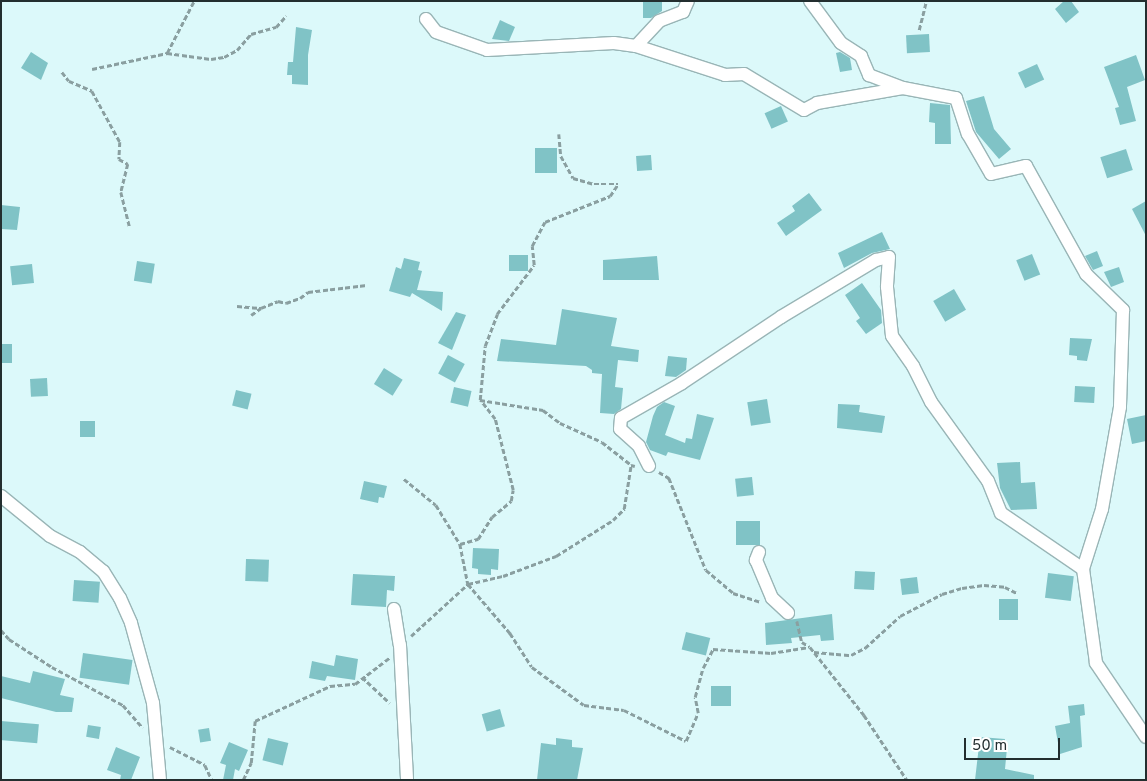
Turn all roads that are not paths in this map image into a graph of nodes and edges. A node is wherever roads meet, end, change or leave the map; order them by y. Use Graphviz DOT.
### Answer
graph roads {
  1 [pos="688,1"];
  2 [pos="810,1"];
  3 [pos="426,19"];
  4 [pos="636,46"];
  5 [pos="903,88"];
  6 [pos="649,466"];
  7 [pos="1,496"];
  8 [pos="759,552"];
  9 [pos="1083,569"];
  10 [pos="394,609"];
  11 [pos="788,613"];
  12 [pos="1146,737"];
  13 [pos="160,780"];
  14 [pos="407,780"];
  1 -- 4 [label="street"];
  2 -- 5 [label="street"];
  3 -- 4 [label="street"];
  4 -- 5 [label="street"];
  5 -- 9 [label="street"];
  6 -- 9 [label="street"];
  7 -- 13 [label="street"];
  8 -- 11 [label="street"];
  9 -- 12 [label="street"];
  10 -- 14 [label="street"];
}
